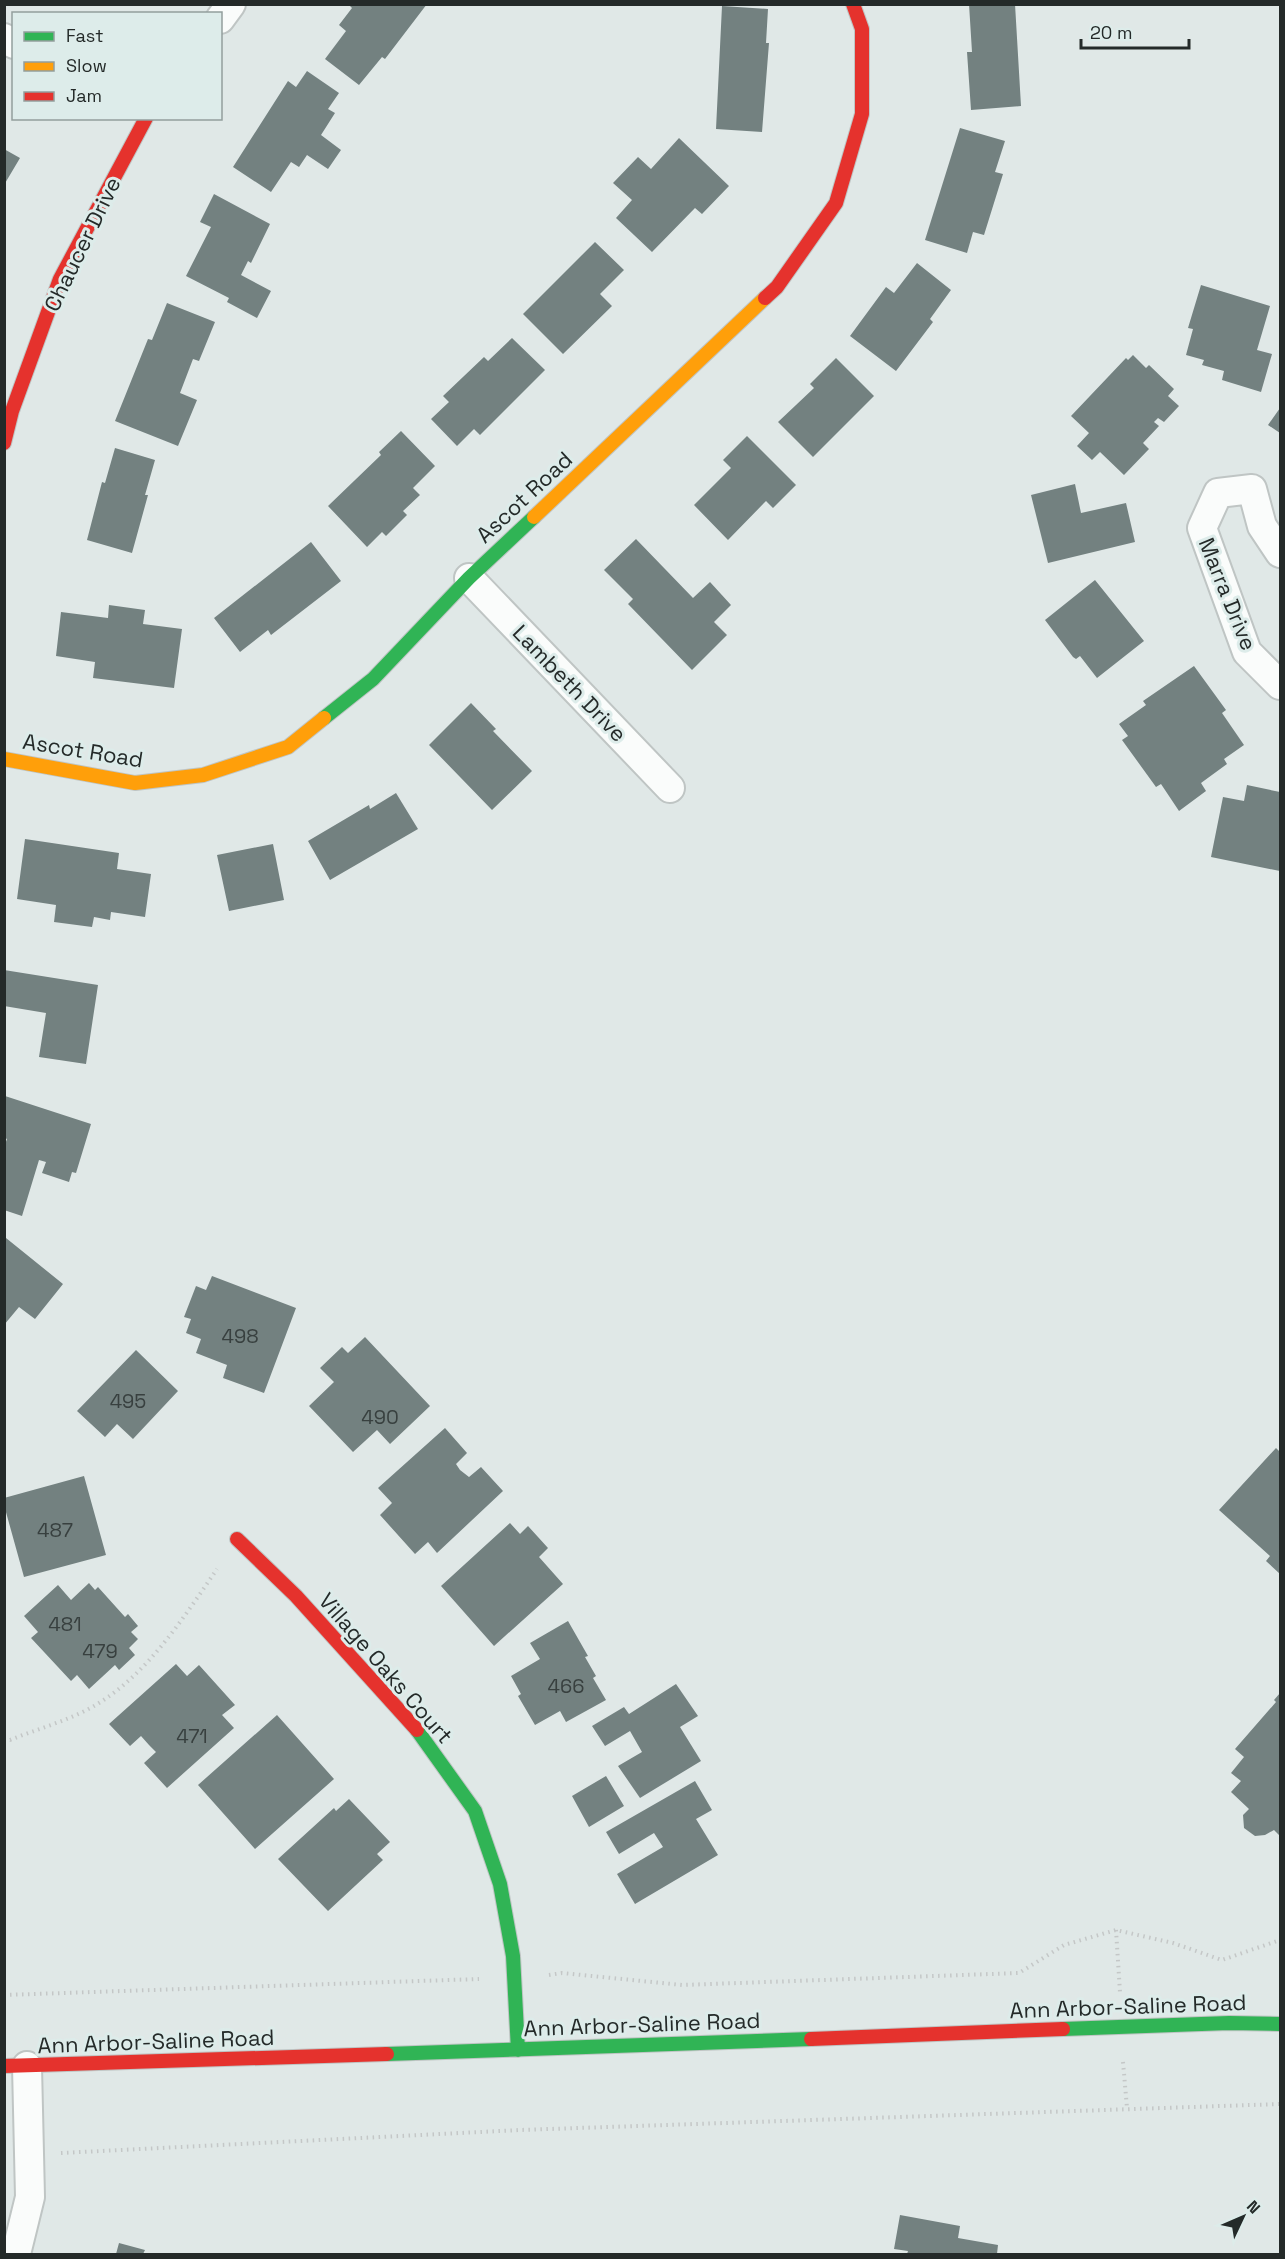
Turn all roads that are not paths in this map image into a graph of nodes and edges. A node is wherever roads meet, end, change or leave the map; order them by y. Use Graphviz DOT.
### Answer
graph roads {
  1 [pos="231,4"];
  2 [pos="853,4"];
  3 [pos="222,16"];
  4 [pos="141,120"];
  5 [pos="4,443"];
  6 [pos="1281,554"];
  7 [pos="470,578"];
  8 [pos="1281,685"];
  9 [pos="4,759"];
  10 [pos="670,788"];
  11 [pos="237,1539"];
  12 [pos="1281,2024"];
  13 [pos="518,2050"];
  14 [pos="16,2066"];
  15 [pos="16,2254"];
  1 -- 3 [label="street"];
  2 -- 7 [label="street, Ascot Road"];
  4 -- 5 [label="street, Chaucer Drive"];
  6 -- 8 [label="street, Marra Drive"];
  7 -- 9 [label="street, Ascot Road"];
  7 -- 10 [label="street, Lambeth Drive"];
  11 -- 13 [label="street, Village Oaks Court"];
  12 -- 13 [label="street, Ann Arbor-Saline Road"];
  13 -- 14 [label="street, Ann Arbor-Saline Road"];
  14 -- 15 [label="street"];
}
